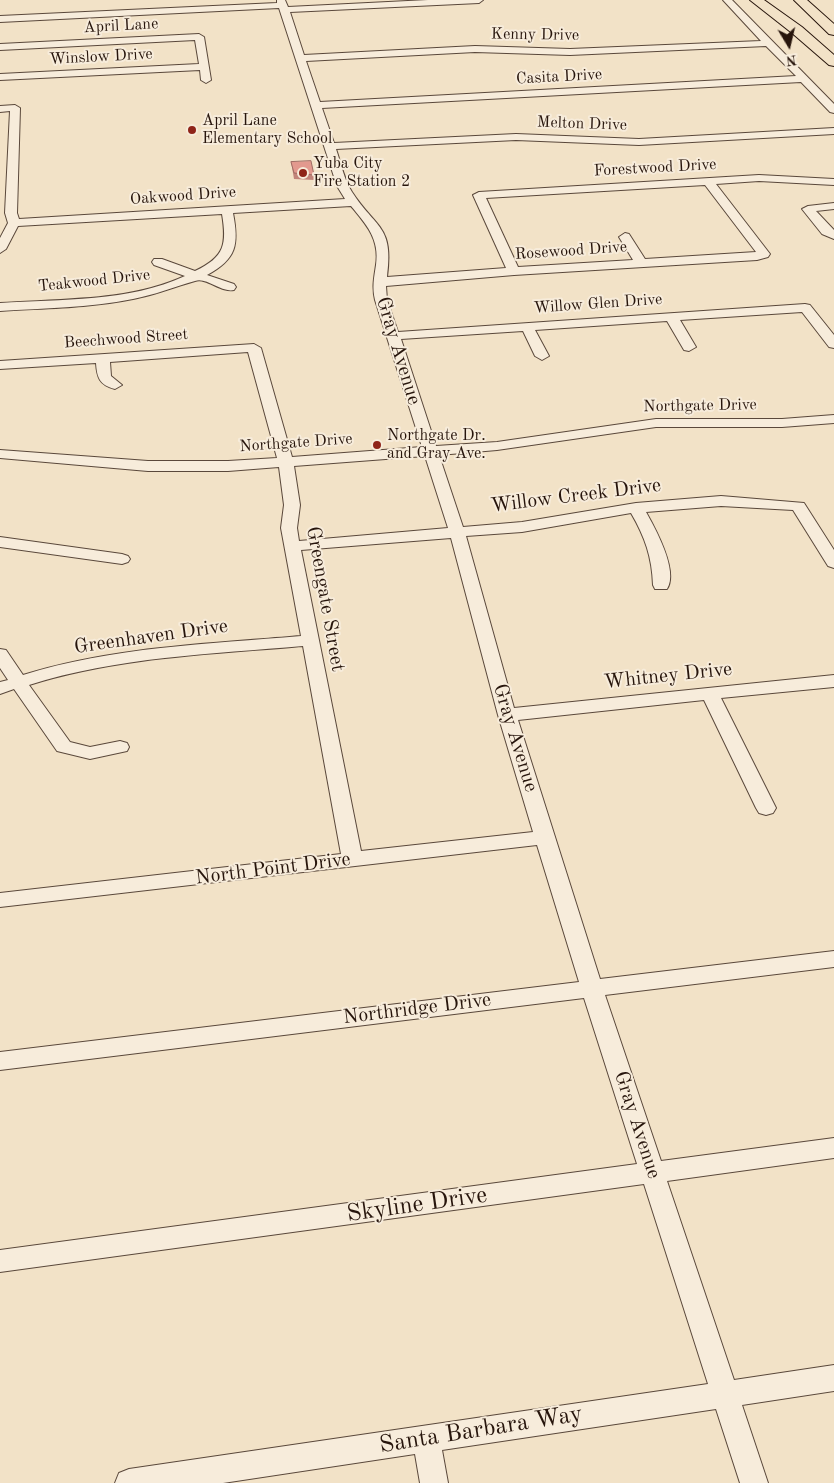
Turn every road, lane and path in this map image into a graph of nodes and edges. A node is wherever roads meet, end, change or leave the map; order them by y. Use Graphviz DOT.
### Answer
graph roads {
  1 [pos="479,0"];
  2 [pos="727,0"];
  3 [pos="756,0"];
  4 [pos="773,0"];
  5 [pos="800,0"];
  6 [pos="283,5"];
  7 [pos="0,20"];
  8 [pos="834,31"];
  9 [pos="769,43"];
  10 [pos="0,47"];
  11 [pos="301,58"];
  12 [pos="834,58"];
  13 [pos="834,62"];
  14 [pos="204,66"];
  15 [pos="0,77"];
  16 [pos="803,79"];
  17 [pos="206,80"];
  18 [pos="316,105"];
  19 [pos="15,108"];
  20 [pos="0,109"];
  21 [pos="834,110"];
  22 [pos="834,131"];
  23 [pos="14,137"];
  24 [pos="0,138"];
  25 [pos="329,146"];
  26 [pos="12,176"];
  27 [pos="0,177"];
  28 [pos="708,181"];
  29 [pos="834,182"];
  30 [pos="353,202"];
  31 [pos="834,206"];
  32 [pos="227,210"];
  33 [pos="14,223"];
  34 [pos="834,235"];
  35 [pos="625,237"];
  36 [pos="0,249"];
  37 [pos="764,254"];
  38 [pos="158,262"];
  39 [pos="641,263"];
  40 [pos="514,271"];
  41 [pos="196,276"];
  42 [pos="379,281"];
  43 [pos="230,288"];
  44 [pos="0,307"];
  45 [pos="671,317"];
  46 [pos="527,327"];
  47 [pos="393,336"];
  48 [pos="834,344"];
  49 [pos="689,347"];
  50 [pos="254,348"];
  51 [pos="542,356"];
  52 [pos="103,358"];
  53 [pos="0,365"];
  54 [pos="115,385"];
  55 [pos="834,419"];
  56 [pos="429,450"];
  57 [pos="0,454"];
  58 [pos="286,462"];
  59 [pos="636,508"];
  60 [pos="457,532"];
  61 [pos="0,542"];
  62 [pos="293,546"];
  63 [pos="122,559"];
  64 [pos="834,563"];
  65 [pos="661,585"];
  66 [pos="310,640"];
  67 [pos="0,654"];
  68 [pos="834,680"];
  69 [pos="18,682"];
  70 [pos="0,688"];
  71 [pos="710,694"];
  72 [pos="507,715"];
  73 [pos="120,747"];
  74 [pos="766,808"];
  75 [pos="546,837"];
  76 [pos="352,859"];
  77 [pos="0,900"];
  78 [pos="834,959"];
  79 [pos="592,988"];
  80 [pos="0,1061"];
  81 [pos="834,1148"];
  82 [pos="653,1173"];
  83 [pos="0,1261"];
  84 [pos="834,1378"];
  85 [pos="725,1394"];
  86 [pos="426,1439"];
  87 [pos="128,1483"];
  88 [pos="434,1483"];
  89 [pos="754,1483"];
  1 -- 6 [label="street"];
  2 -- 9 [label="street"];
  3 -- 13 [label="highway"];
  4 -- 12 [label="highway"];
  5 -- 8 [label="highway"];
  6 -- 7 [label="street"];
  6 -- 11 [label="street, Gray Avenue"];
  9 -- 11 [label="street, Kenny Drive"];
  9 -- 16 [label="street"];
  10 -- 14 [label="street, April Lane"];
  11 -- 18 [label="street, Gray Avenue"];
  14 -- 15 [label="street, Winslow Drive"];
  14 -- 17 [label="street, April Lane"];
  16 -- 18 [label="street, Casita Drive"];
  16 -- 21 [label="street"];
  18 -- 25 [label="street, Gray Avenue"];
  19 -- 20 [label="street"];
  19 -- 23 [label="street"];
  22 -- 25 [label="street, Melton Drive"];
  23 -- 24 [label="street"];
  23 -- 26 [label="street"];
  25 -- 30 [label="street, Gray Avenue"];
  26 -- 27 [label="street"];
  26 -- 33 [label="street"];
  28 -- 29 [label="street, Forestwood Drive"];
  28 -- 37 [label="street"];
  28 -- 40 [label="street, Forestwood Drive"];
  30 -- 32 [label="street, Oakwood Drive"];
  30 -- 42 [label="street, Gray Avenue"];
  31 -- 34 [label="street"];
  32 -- 33 [label="street, Oakwood Drive"];
  32 -- 41 [label="street, Teakwood Drive"];
  33 -- 36 [label="street"];
  35 -- 39 [label="street"];
  37 -- 39 [label="street, Rosewood Drive"];
  38 -- 41 [label="street"];
  39 -- 40 [label="street, Rosewood Drive"];
  40 -- 42 [label="street, Rosewood Drive"];
  41 -- 43 [label="street"];
  41 -- 44 [label="street, Teakwood Drive"];
  42 -- 47 [label="street, Gray Avenue"];
  45 -- 46 [label="street, Willow Glen Drive"];
  45 -- 48 [label="street, Willow Glen Drive"];
  45 -- 49 [label="street"];
  46 -- 47 [label="street, Willow Glen Drive"];
  46 -- 51 [label="street"];
  47 -- 56 [label="street, Gray Avenue"];
  50 -- 52 [label="street, Beechwood Street"];
  50 -- 58 [label="street, Greengate Street"];
  52 -- 53 [label="street, Beechwood Street"];
  52 -- 54 [label="street"];
  55 -- 56 [label="street, Northgate Drive"];
  56 -- 58 [label="street, Northgate Drive"];
  56 -- 60 [label="street, Gray Avenue"];
  57 -- 58 [label="street, Northgate Drive"];
  58 -- 62 [label="street, Greengate Street"];
  59 -- 60 [label="street, Willow Creek Drive"];
  59 -- 64 [label="street, Willow Creek Drive"];
  59 -- 65 [label="street"];
  60 -- 62 [label="street, Willow Creek Drive"];
  60 -- 72 [label="street, Gray Avenue"];
  61 -- 63 [label="street"];
  62 -- 66 [label="street, Greengate Street"];
  66 -- 69 [label="street, Greenhaven Drive"];
  66 -- 76 [label="street, Greengate Street"];
  67 -- 69 [label="street"];
  68 -- 71 [label="street, Whitney Drive"];
  69 -- 70 [label="street, Greenhaven Drive"];
  69 -- 73 [label="street"];
  71 -- 72 [label="street, Whitney Drive"];
  71 -- 74 [label="street"];
  72 -- 75 [label="street, Gray Avenue"];
  75 -- 76 [label="street, North Point Drive"];
  75 -- 79 [label="street, Gray Avenue"];
  76 -- 77 [label="street, North Point Drive"];
  78 -- 79 [label="street, Northridge Drive"];
  79 -- 80 [label="street, Northridge Drive"];
  79 -- 82 [label="street, Gray Avenue"];
  81 -- 82 [label="street, Skyline Drive"];
  82 -- 83 [label="street, Skyline Drive"];
  82 -- 85 [label="street, Gray Avenue"];
  84 -- 85 [label="street, Santa Barbara Way"];
  85 -- 86 [label="street, Santa Barbara Way"];
  85 -- 89 [label="street, Gray Avenue"];
  86 -- 87 [label="street, Santa Barbara Way"];
  86 -- 88 [label="street"];
}
